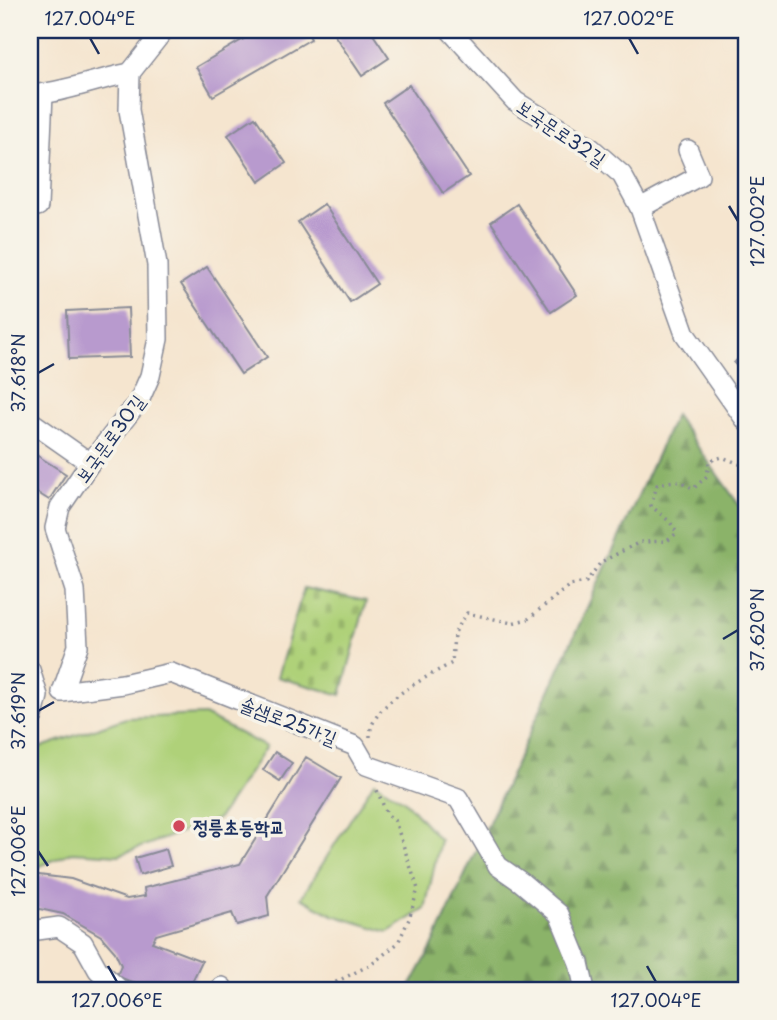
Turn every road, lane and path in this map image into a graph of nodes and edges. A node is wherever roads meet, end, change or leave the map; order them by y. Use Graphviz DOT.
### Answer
graph roads {
  1 [pos="164,30"];
  2 [pos="450,30"];
  3 [pos="130,73"];
  4 [pos="37,94"];
  5 [pos="688,150"];
  6 [pos="38,206"];
  7 [pos="640,208"];
  8 [pos="30,421"];
  9 [pos="747,422"];
  10 [pos="90,463"];
  11 [pos="747,467"];
  12 [pos="30,670"];
  13 [pos="62,692"];
  14 [pos="31,716"];
  15 [pos="370,745"];
  16 [pos="366,765"];
  17 [pos="30,931"];
  18 [pos="120,990"];
  19 [pos="324,990"];
  20 [pos="585,990"];
  1 -- 3 [label="street"];
  2 -- 7 [label="street, 보국문로32길"];
  3 -- 4 [label="street"];
  3 -- 10 [label="street, 보국문로30길"];
  4 -- 6 [label="street"];
  5 -- 7 [label="street"];
  7 -- 9 [label="street, 보국문로32길"];
  8 -- 10 [label="street"];
  10 -- 13 [label="street, 보국문로30길"];
  11 -- 15 [label="path"];
  12 -- 14 [label="street"];
  13 -- 14 [label="street"];
  13 -- 16 [label="street, 솔샘로25가길"];
  16 -- 19 [label="path"];
  16 -- 20 [label="street, 솔샘로25가길"];
  17 -- 18 [label="street"];
}
